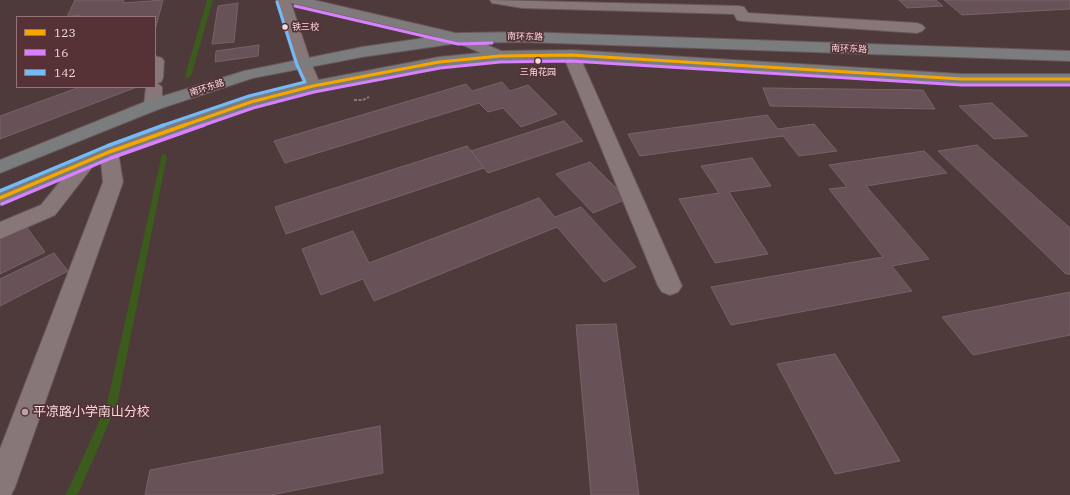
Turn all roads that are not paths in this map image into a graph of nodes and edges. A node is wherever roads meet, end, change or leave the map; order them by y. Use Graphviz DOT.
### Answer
graph roads {
  1 [pos="283,0"];
  2 [pos="296,0"];
  3 [pos="497,0"];
  4 [pos="917,28"];
  5 [pos="459,38"];
  6 [pos="571,55"];
  7 [pos="500,56"];
  8 [pos="1070,56"];
  9 [pos="302,63"];
  10 [pos="1070,79"];
  11 [pos="313,86"];
  12 [pos="154,88"];
  13 [pos="153,105"];
  14 [pos="109,152"];
  15 [pos="87,161"];
  16 [pos="0,166"];
  17 [pos="0,198"];
  18 [pos="0,231"];
  19 [pos="670,286"];
  20 [pos="0,486"];
  1 -- 9 [label="lane"];
  2 -- 5 [label="main road"];
  3 -- 4 [label="lane"];
  5 -- 7 [label="main road"];
  5 -- 8 [label="highway, 南环东路"];
  5 -- 9 [label="highway, 南环东路"];
  6 -- 7 [label="highway, 南环东路"];
  6 -- 10 [label="highway, 南环东路"];
  6 -- 19 [label="lane"];
  7 -- 11 [label="highway, 南环东路"];
  9 -- 11 [label="lane"];
  9 -- 13 [label="highway, 南环东路"];
  11 -- 14 [label="highway, 南环东路"];
  12 -- 13 [label="lane"];
  13 -- 16 [label="highway, 南环东路"];
  14 -- 15 [label="highway, 南环东路"];
  14 -- 20 [label="lane"];
  15 -- 17 [label="highway, 南环东路"];
  15 -- 18 [label="lane"];
}
